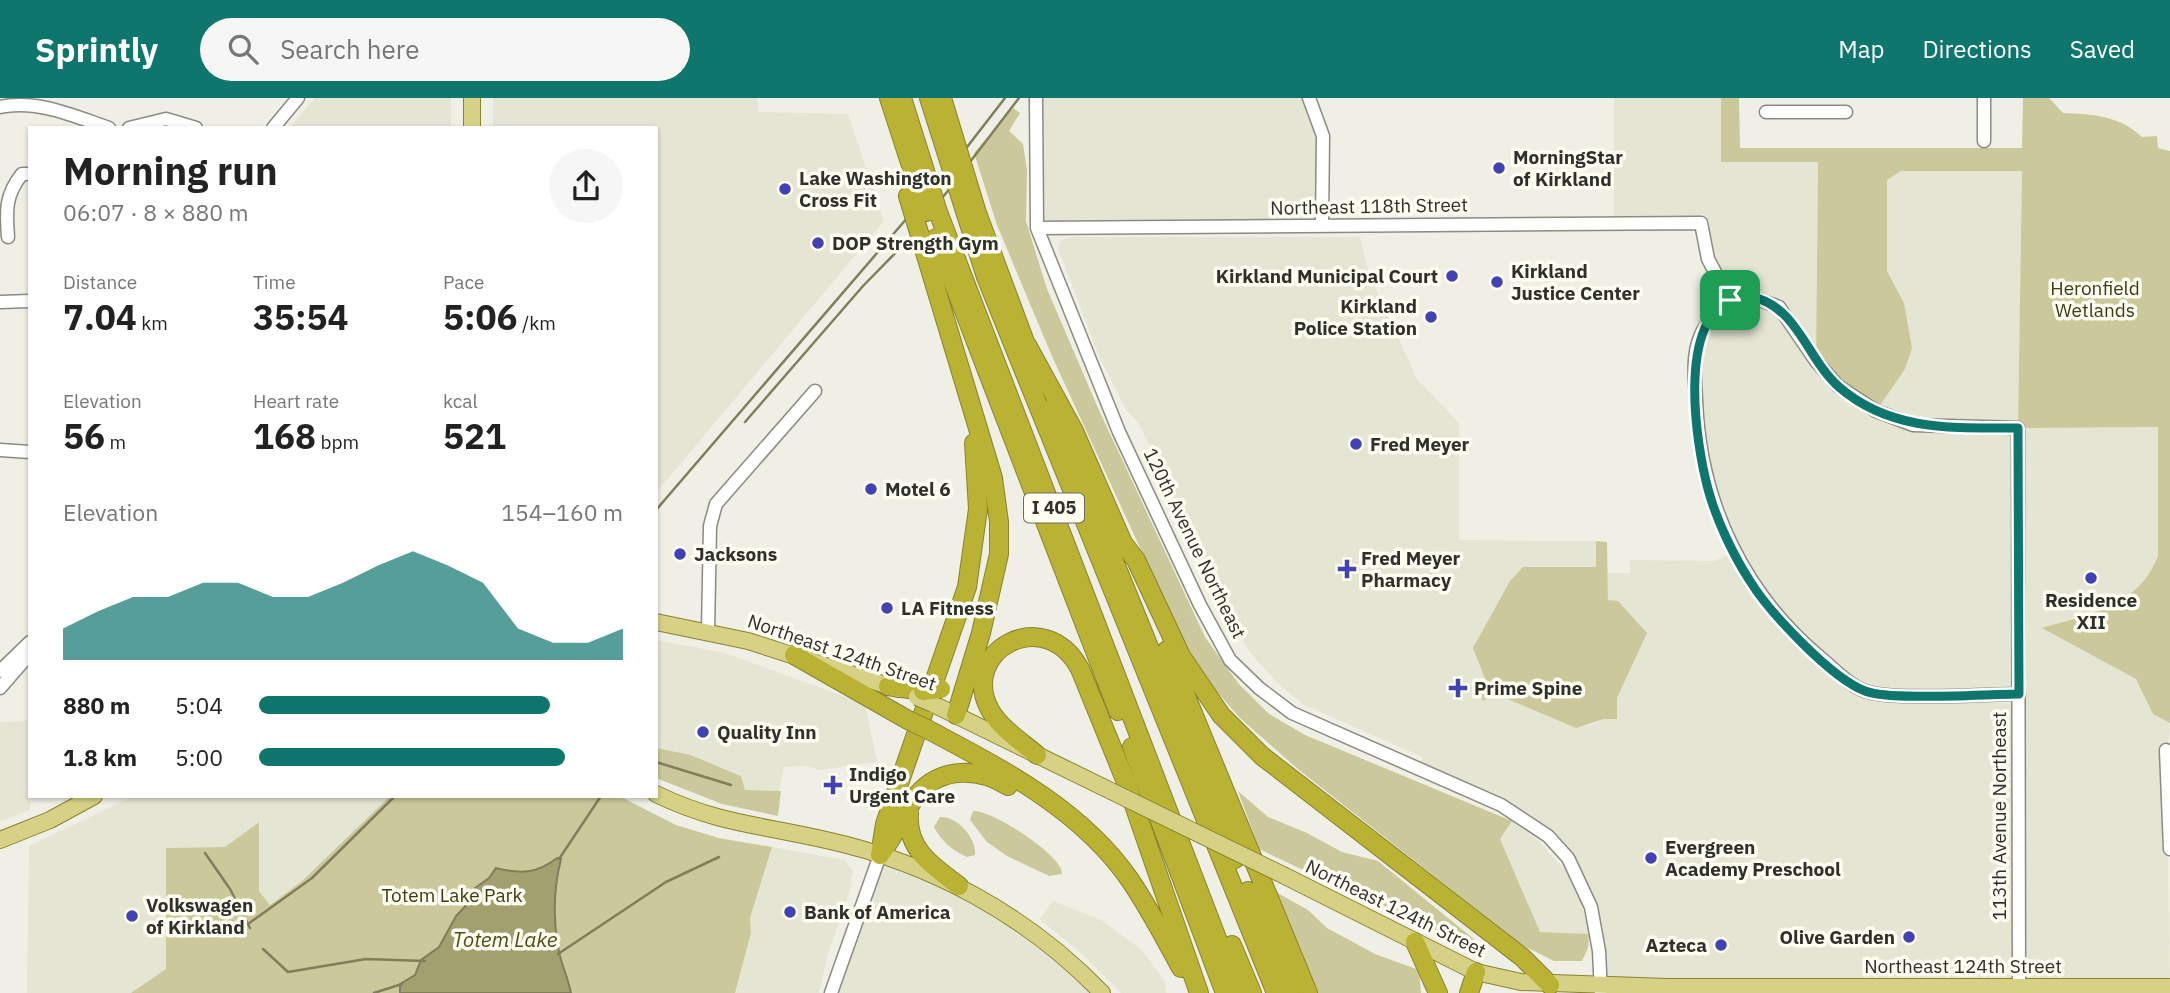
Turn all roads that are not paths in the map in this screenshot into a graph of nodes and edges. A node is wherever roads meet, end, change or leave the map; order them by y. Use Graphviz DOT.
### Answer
graph roads {
  1 [pos="298,98"];
  2 [pos="472,98"];
  3 [pos="889,98"];
  4 [pos="902,98"];
  5 [pos="929,98"];
  6 [pos="942,98"];
  7 [pos="1036,98"];
  8 [pos="1309,98"];
  9 [pos="1784,98"];
  10 [pos="1984,98"];
  11 [pos="0,107"];
  12 [pos="1766,112"];
  13 [pos="1784,112"];
  14 [pos="1846,112"];
  15 [pos="942,121"];
  16 [pos="103,126"];
  17 [pos="137,126"];
  18 [pos="189,126"];
  19 [pos="275,126"];
  20 [pos="472,126"];
  21 [pos="1984,141"];
  22 [pos="912,171"];
  23 [pos="28,174"];
  24 [pos="3,206"];
  25 [pos="972,220"];
  26 [pos="1322,226"];
  27 [pos="1037,228"];
  28 [pos="8,237"];
  29 [pos="938,249"];
  30 [pos="1730,300"];
  31 [pos="28,301"];
  32 [pos="0,302"];
  33 [pos="1027,345"];
  34 [pos="815,391"];
  35 [pos="972,405"];
  36 [pos="0,450"];
  37 [pos="28,452"];
  38 [pos="1123,543"];
  39 [pos="658,622"];
  40 [pos="708,631"];
  41 [pos="28,645"];
  42 [pos="28,652"];
  43 [pos="794,655"];
  44 [pos="974,655"];
  45 [pos="0,671"];
  46 [pos="888,686"];
  47 [pos="0,688"];
  48 [pos="2019,694"];
  49 [pos="928,695"];
  50 [pos="956,715"];
  51 [pos="2166,750"];
  52 [pos="1037,755"];
  53 [pos="658,795"];
  54 [pos="90,798"];
  55 [pos="912,803"];
  56 [pos="0,840"];
  57 [pos="2170,849"];
  58 [pos="880,855"];
  59 [pos="959,886"];
  60 [pos="1200,887"];
  61 [pos="1243,911"];
  62 [pos="1157,923"];
  63 [pos="1415,942"];
  64 [pos="1476,972"];
  65 [pos="1550,985"];
  66 [pos="2170,987"];
  67 [pos="2019,990"];
  68 [pos="1599,991"];
  69 [pos="831,993"];
  70 [pos="1102,993"];
  71 [pos="1197,993"];
  72 [pos="1225,993"];
  73 [pos="1238,993"];
  74 [pos="1252,993"];
  75 [pos="1265,993"];
  76 [pos="1276,993"];
  77 [pos="1290,993"];
  78 [pos="1308,993"];
  79 [pos="1438,993"];
  80 [pos="1469,993"];
  1 -- 19 [label="street"];
  2 -- 20 [label="main road"];
  3 -- 22 [label="highway"];
  4 -- 22 [label="highway, I 405"];
  5 -- 15 [label="highway, I 405"];
  6 -- 15 [label="highway, I 405"];
  7 -- 27 [label="street, 120th Avenue Northeast"];
  8 -- 26 [label="street"];
  9 -- 13 [label="street"];
  10 -- 21 [label="street"];
  11 -- 16 [label="street"];
  12 -- 13 [label="street"];
  13 -- 14 [label="street"];
  15 -- 25 [label="highway, I 405"];
  17 -- 18 [label="street"];
  22 -- 29 [label="highway"];
  22 -- 29 [label="highway, I 405"];
  23 -- 24 [label="street"];
  24 -- 28 [label="street"];
  25 -- 33 [label="highway, I 405"];
  25 -- 61 [label="highway, I 405"];
  26 -- 27 [label="street, Northeast 118th Street"];
  26 -- 30 [label="street, Northeast 118th Street"];
  27 -- 68 [label="street, 120th Avenue Northeast"];
  29 -- 35 [label="highway"];
  29 -- 60 [label="highway, I 405"];
  29 -- 72 [label="highway, I 405"];
  30 -- 48 [label="street, 113th Avenue Northeast"];
  30 -- 48 [label="street"];
  31 -- 32 [label="street"];
  33 -- 38 [label="highway"];
  33 -- 77 [label="highway, I 405"];
  34 -- 40 [label="street"];
  35 -- 44 [label="highway"];
  35 -- 58 [label="highway"];
  36 -- 37 [label="street"];
  38 -- 65 [label="highway"];
  38 -- 78 [label="highway"];
  39 -- 40 [label="main road, Northeast 124th Street"];
  40 -- 43 [label="main road, Northeast 124th Street"];
  41 -- 45 [label="street"];
  42 -- 47 [label="street"];
  43 -- 46 [label="main road, Northeast 124th Street"];
  43 -- 62 [label="highway, bridge"];
  44 -- 49 [label="highway"];
  44 -- 50 [label="highway"];
  46 -- 49 [label="highway"];
  48 -- 67 [label="street, 113th Avenue Northeast"];
  49 -- 50 [label="main road, Northeast 124th Street"];
  50 -- 52 [label="main road, Northeast 124th Street"];
  51 -- 57 [label="street"];
  52 -- 63 [label="main road, Northeast 124th Street, bridge"];
  52 -- 71 [label="highway"];
  53 -- 58 [label="main road"];
  54 -- 56 [label="main road"];
  55 -- 58 [label="highway"];
  55 -- 59 [label="highway"];
  55 -- 62 [label="highway"];
  58 -- 59 [label="main road"];
  58 -- 69 [label="street"];
  59 -- 70 [label="main road"];
  60 -- 73 [label="highway, I 405"];
  60 -- 74 [label="highway"];
  61 -- 75 [label="highway"];
  61 -- 76 [label="highway, I 405"];
  62 -- 71 [label="highway"];
  63 -- 64 [label="main road, Northeast 124th Street"];
  63 -- 79 [label="highway"];
  64 -- 65 [label="main road, Northeast 124th Street"];
  64 -- 80 [label="highway"];
  65 -- 68 [label="main road, Northeast 124th Street"];
  66 -- 67 [label="main road, Northeast 124th Street"];
  67 -- 68 [label="main road, Northeast 124th Street"];
}
